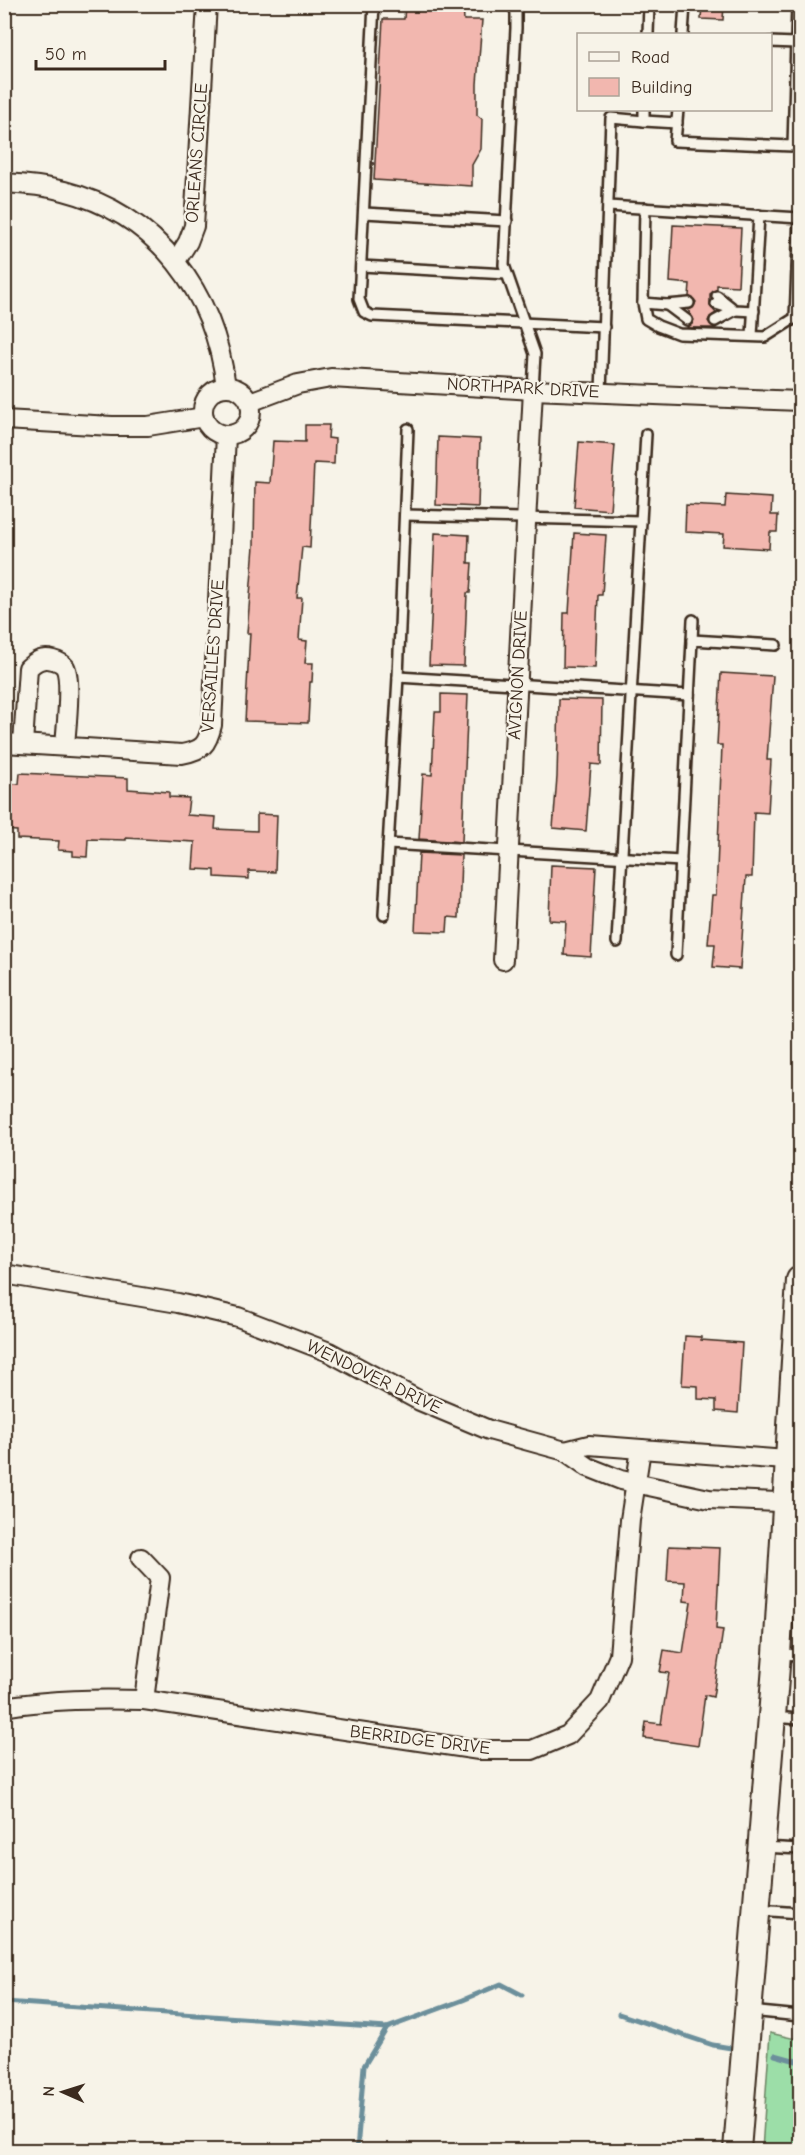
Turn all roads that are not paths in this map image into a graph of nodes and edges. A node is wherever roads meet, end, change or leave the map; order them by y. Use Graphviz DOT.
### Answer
graph roads {
  1 [pos="207,4"];
  2 [pos="374,4"];
  3 [pos="513,4"];
  4 [pos="649,4"];
  5 [pos="685,4"];
  6 [pos="797,4"];
  7 [pos="648,33"];
  8 [pos="683,33"];
  9 [pos="772,42"];
  10 [pos="796,43"];
  11 [pos="644,111"];
  12 [pos="678,111"];
  13 [pos="644,121"];
  14 [pos="677,123"];
  15 [pos="4,183"];
  16 [pos="608,206"];
  17 [pos="645,208"];
  18 [pos="364,213"];
  19 [pos="759,215"];
  20 [pos="800,218"];
  21 [pos="507,221"];
  22 [pos="176,261"];
  23 [pos="361,266"];
  24 [pos="507,274"];
  25 [pos="689,302"];
  26 [pos="643,303"];
  27 [pos="667,305"];
  28 [pos="735,310"];
  29 [pos="754,311"];
  30 [pos="687,320"];
  31 [pos="524,323"];
  32 [pos="604,327"];
  33 [pos="752,336"];
  34 [pos="226,387"];
  35 [pos="533,390"];
  36 [pos="601,392"];
  37 [pos="801,401"];
  38 [pos="250,402"];
  39 [pos="204,417"];
  40 [pos="4,420"];
  41 [pos="408,429"];
  42 [pos="646,434"];
  43 [pos="226,435"];
  44 [pos="405,515"];
  45 [pos="527,518"];
  46 [pos="641,521"];
  47 [pos="693,621"];
  48 [pos="692,640"];
  49 [pos="776,645"];
  50 [pos="398,677"];
  51 [pos="518,684"];
  52 [pos="632,691"];
  53 [pos="689,695"];
  54 [pos="14,744"];
  55 [pos="65,746"];
  56 [pos="388,844"];
  57 [pos="509,850"];
  58 [pos="623,856"];
  59 [pos="681,861"];
  60 [pos="384,915"];
  61 [pos="617,942"];
  62 [pos="676,955"];
  63 [pos="503,960"];
  64 [pos="4,1274"];
  65 [pos="801,1280"];
  66 [pos="641,1449"];
  67 [pos="565,1451"];
  68 [pos="795,1461"];
  69 [pos="636,1485"];
  70 [pos="794,1503"];
  71 [pos="141,1558"];
  72 [pos="789,1654"];
  73 [pos="144,1700"];
  74 [pos="4,1707"];
  75 [pos="771,1717"];
  76 [pos="801,1719"];
  77 [pos="760,1847"];
  78 [pos="801,1849"];
  79 [pos="756,1910"];
  80 [pos="801,1913"];
  81 [pos="748,2011"];
  82 [pos="801,2016"];
  83 [pos="737,2151"];
  1 -- 22 [label="street, ORLEANS CIRCLE"];
  2 -- 18 [label="lane"];
  3 -- 21 [label="lane"];
  4 -- 7 [label="lane"];
  5 -- 8 [label="lane"];
  6 -- 10 [label="lane"];
  9 -- 10 [label="lane"];
  10 -- 14 [label="lane"];
  11 -- 13 [label="lane"];
  12 -- 14 [label="lane"];
  13 -- 14 [label="lane"];
  13 -- 16 [label="lane"];
  15 -- 22 [label="street"];
  16 -- 17 [label="lane"];
  16 -- 32 [label="lane"];
  17 -- 19 [label="lane"];
  17 -- 26 [label="lane"];
  18 -- 21 [label="lane"];
  18 -- 23 [label="lane"];
  19 -- 20 [label="lane"];
  19 -- 29 [label="lane"];
  20 -- 33 [label="lane"];
  21 -- 24 [label="lane"];
  22 -- 34 [label="street"];
  23 -- 24 [label="lane"];
  23 -- 31 [label="lane"];
  24 -- 31 [label="lane"];
  25 -- 27 [label="lane"];
  26 -- 27 [label="lane"];
  26 -- 33 [label="lane"];
  27 -- 30 [label="lane"];
  28 -- 28 [label="lane"];
  28 -- 29 [label="lane"];
  29 -- 33 [label="lane"];
  31 -- 32 [label="lane"];
  31 -- 35 [label="lane"];
  32 -- 36 [label="lane"];
  34 -- 38 [label="street"];
  34 -- 39 [label="street"];
  35 -- 36 [label="street, NORTHPARK DRIVE"];
  35 -- 38 [label="street, NORTHPARK DRIVE"];
  35 -- 45 [label="street, AVIGNON DRIVE"];
  36 -- 37 [label="street, NORTHPARK DRIVE"];
  38 -- 43 [label="street"];
  39 -- 40 [label="street"];
  39 -- 43 [label="street"];
  41 -- 44 [label="lane"];
  42 -- 46 [label="lane"];
  43 -- 55 [label="street, VERSAILLES DRIVE"];
  44 -- 45 [label="lane"];
  44 -- 50 [label="lane"];
  45 -- 46 [label="lane"];
  45 -- 51 [label="street, AVIGNON DRIVE"];
  46 -- 52 [label="lane"];
  47 -- 48 [label="lane"];
  48 -- 49 [label="lane"];
  48 -- 53 [label="lane"];
  50 -- 51 [label="lane"];
  50 -- 56 [label="lane"];
  51 -- 52 [label="lane"];
  51 -- 57 [label="street, AVIGNON DRIVE"];
  52 -- 53 [label="lane"];
  52 -- 58 [label="lane"];
  53 -- 59 [label="lane"];
  54 -- 55 [label="street, VERSAILLES DRIVE"];
  54 -- 55 [label="street"];
  56 -- 57 [label="lane"];
  56 -- 60 [label="lane"];
  57 -- 58 [label="lane"];
  57 -- 63 [label="street, AVIGNON DRIVE"];
  58 -- 59 [label="lane"];
  58 -- 61 [label="lane"];
  59 -- 62 [label="lane"];
  64 -- 67 [label="street, WENDOVER DRIVE"];
  65 -- 68 [label="main road"];
  66 -- 67 [label="street, WENDOVER DRIVE"];
  66 -- 68 [label="street, WENDOVER DRIVE"];
  66 -- 69 [label="street, BERRIDGE DRIVE"];
  67 -- 69 [label="street, WENDOVER DRIVE"];
  68 -- 70 [label="main road"];
  69 -- 70 [label="street, WENDOVER DRIVE"];
  69 -- 73 [label="street, BERRIDGE DRIVE"];
  70 -- 72 [label="main road"];
  71 -- 73 [label="street"];
  72 -- 75 [label="main road"];
  73 -- 74 [label="street, BERRIDGE DRIVE"];
  75 -- 76 [label="lane"];
  75 -- 77 [label="main road"];
  77 -- 78 [label="lane"];
  77 -- 79 [label="main road"];
  79 -- 80 [label="lane"];
  79 -- 81 [label="main road"];
  81 -- 82 [label="lane"];
  81 -- 83 [label="main road"];
}
